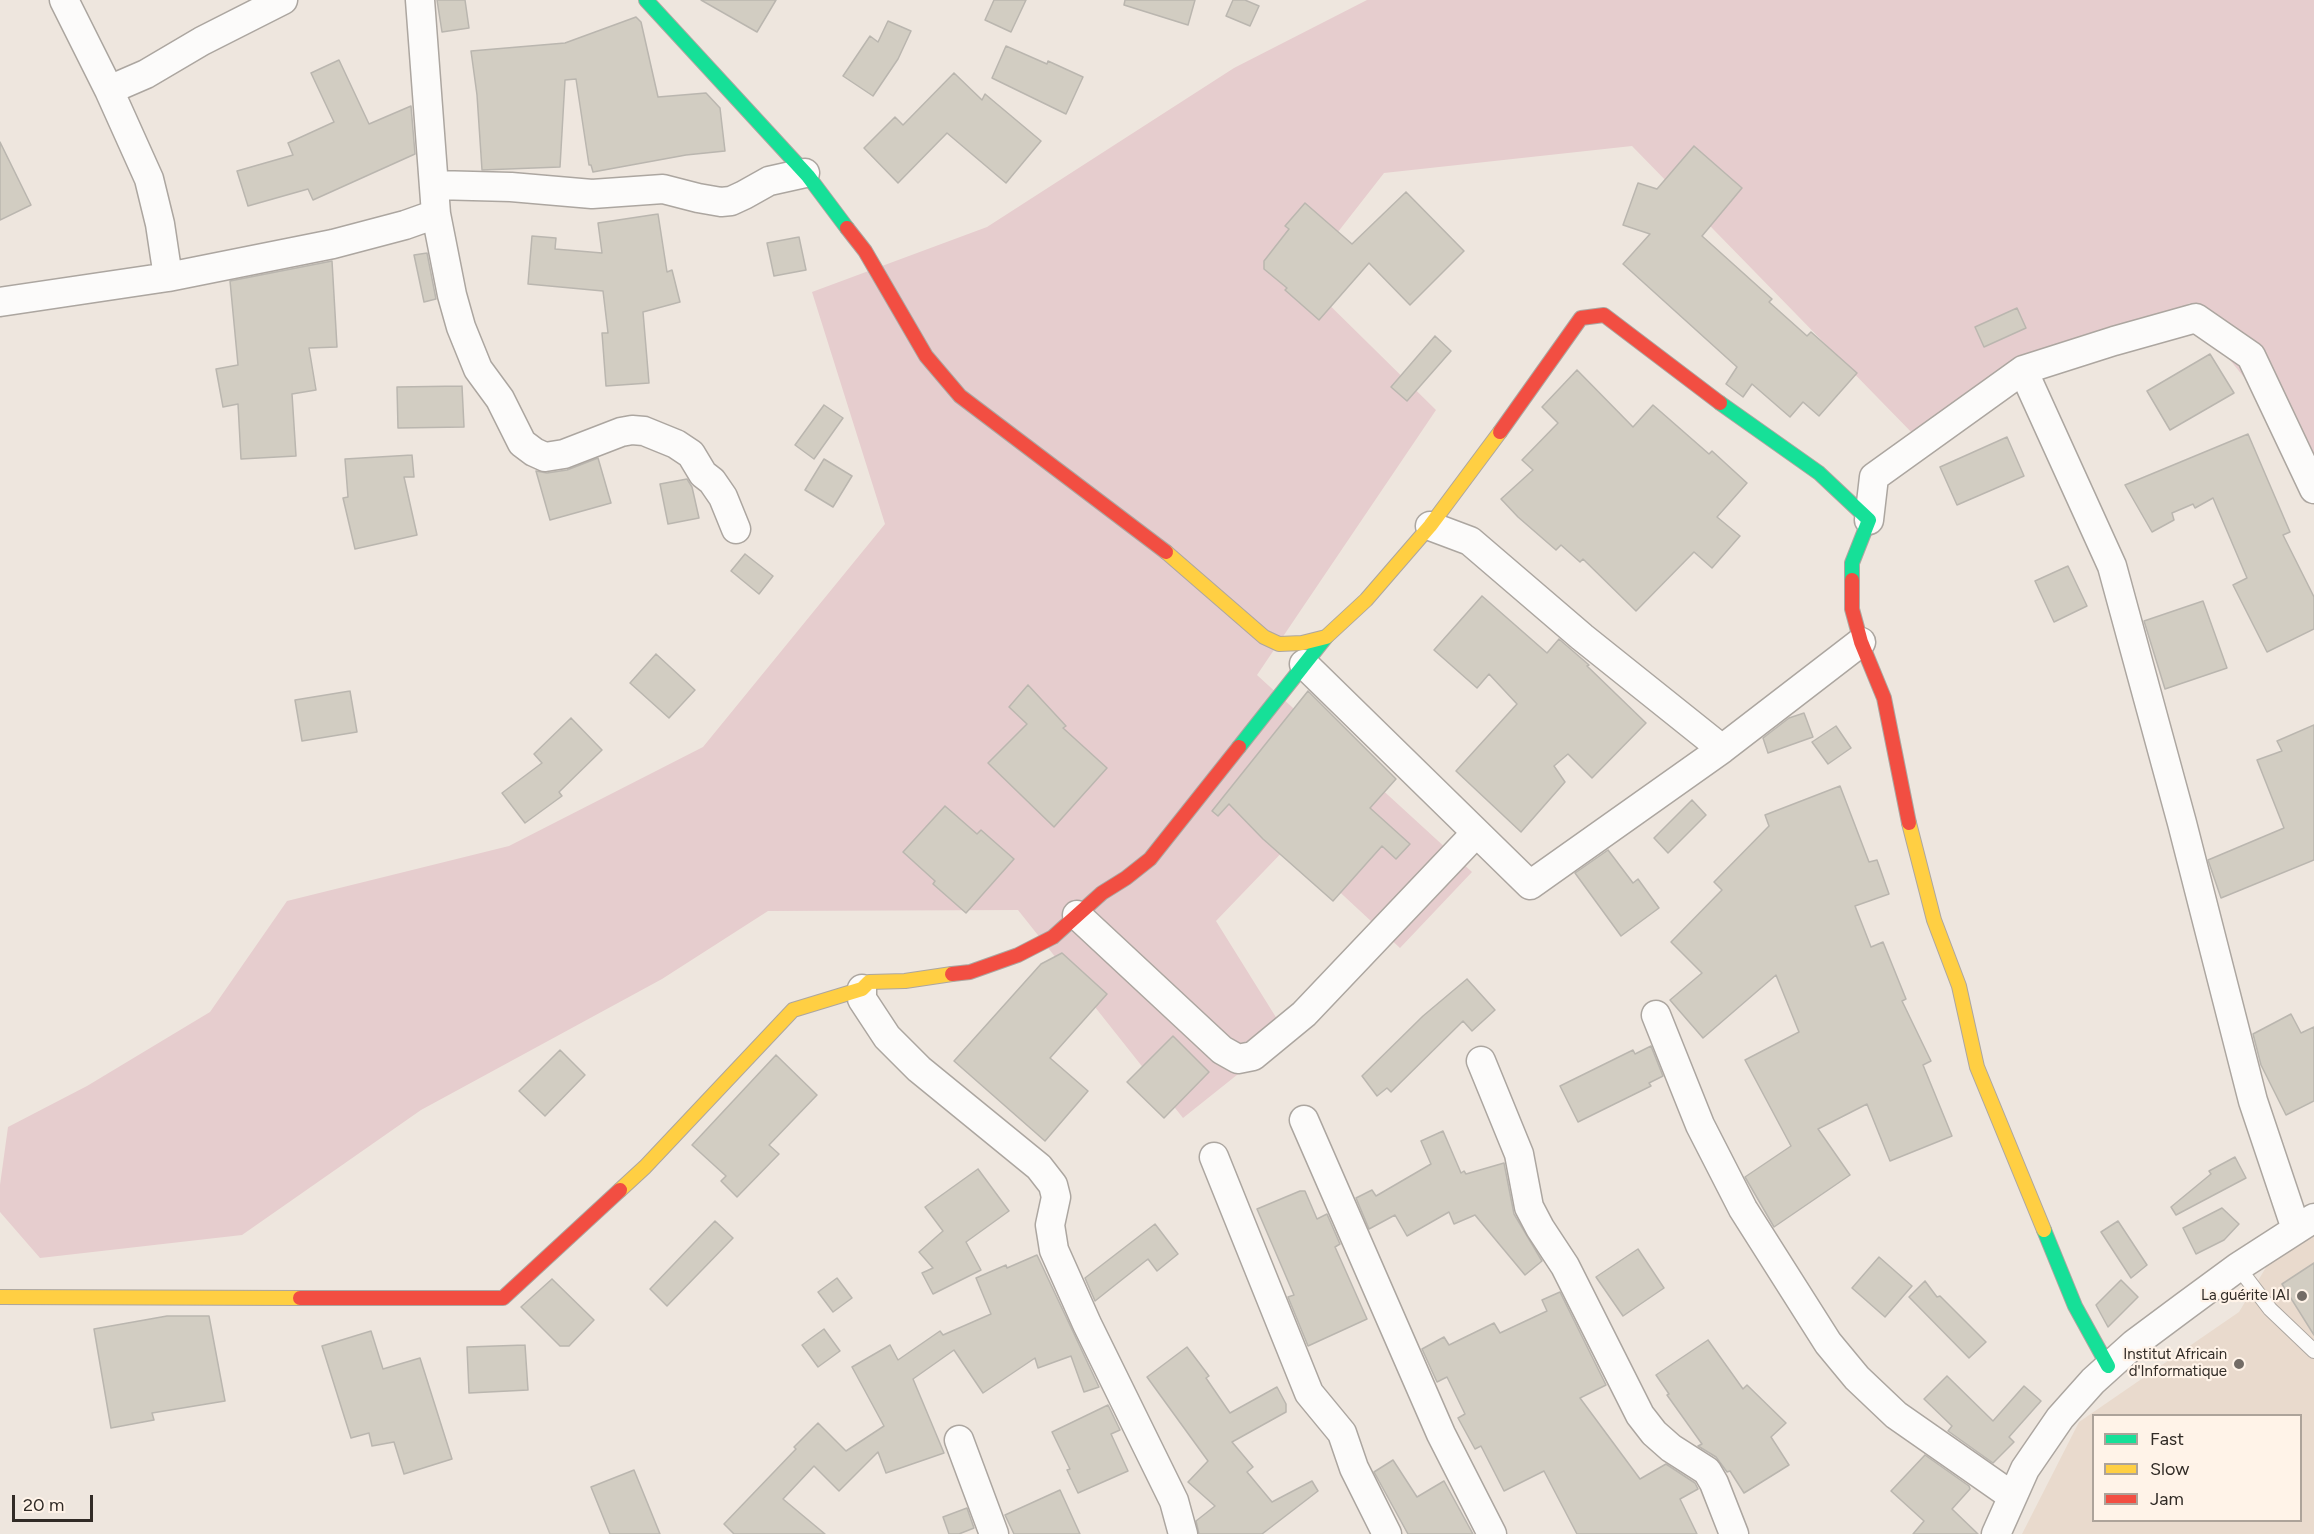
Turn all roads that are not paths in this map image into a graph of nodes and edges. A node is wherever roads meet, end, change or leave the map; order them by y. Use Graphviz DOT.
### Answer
graph roads {
  1 [pos="64,0"];
  2 [pos="283,0"];
  3 [pos="420,0"];
  4 [pos="646,0"];
  5 [pos="109,90"];
  6 [pos="805,173"];
  7 [pos="435,185"];
  8 [pos="436,214"];
  9 [pos="168,277"];
  10 [pos="0,302"];
  11 [pos="2023,370"];
  12 [pos="2314,489"];
  13 [pos="1869,520"];
  14 [pos="1430,526"];
  15 [pos="736,530"];
  16 [pos="1326,637"];
  17 [pos="1861,642"];
  18 [pos="1304,664"];
  19 [pos="1722,750"];
  20 [pos="1476,833"];
  21 [pos="1077,915"];
  22 [pos="862,989"];
  23 [pos="1656,1015"];
  24 [pos="1481,1061"];
  25 [pos="1304,1120"];
  26 [pos="1214,1157"];
  27 [pos="2305,1223"];
  28 [pos="2238,1267"];
  29 [pos="0,1298"];
  30 [pos="2314,1351"];
  31 [pos="2108,1366"];
  32 [pos="959,1440"];
  33 [pos="2012,1497"];
  34 [pos="994,1534"];
  35 [pos="1183,1534"];
  36 [pos="1387,1534"];
  37 [pos="1492,1534"];
  38 [pos="1734,1534"];
  39 [pos="1996,1534"];
  1 -- 5 [label="street"];
  2 -- 5 [label="street"];
  3 -- 7 [label="street"];
  4 -- 6 [label="street"];
  5 -- 9 [label="street"];
  6 -- 7 [label="street"];
  6 -- 16 [label="street"];
  7 -- 8 [label="street"];
  8 -- 9 [label="street"];
  8 -- 15 [label="street"];
  9 -- 10 [label="street"];
  11 -- 12 [label="street"];
  11 -- 13 [label="street"];
  11 -- 27 [label="street"];
  13 -- 14 [label="street"];
  13 -- 17 [label="street"];
  14 -- 16 [label="street"];
  14 -- 19 [label="street"];
  16 -- 18 [label="street"];
  17 -- 19 [label="street"];
  17 -- 31 [label="street"];
  18 -- 20 [label="street"];
  18 -- 21 [label="street"];
  19 -- 20 [label="street"];
  20 -- 21 [label="street"];
  21 -- 22 [label="street"];
  22 -- 29 [label="street"];
  22 -- 35 [label="street"];
  23 -- 33 [label="street"];
  24 -- 38 [label="street"];
  25 -- 37 [label="street"];
  26 -- 36 [label="street"];
  27 -- 28 [label="street"];
  28 -- 30 [label="lane"];
  28 -- 31 [label="street"];
  31 -- 33 [label="street"];
  32 -- 34 [label="street"];
  33 -- 39 [label="street"];
}
